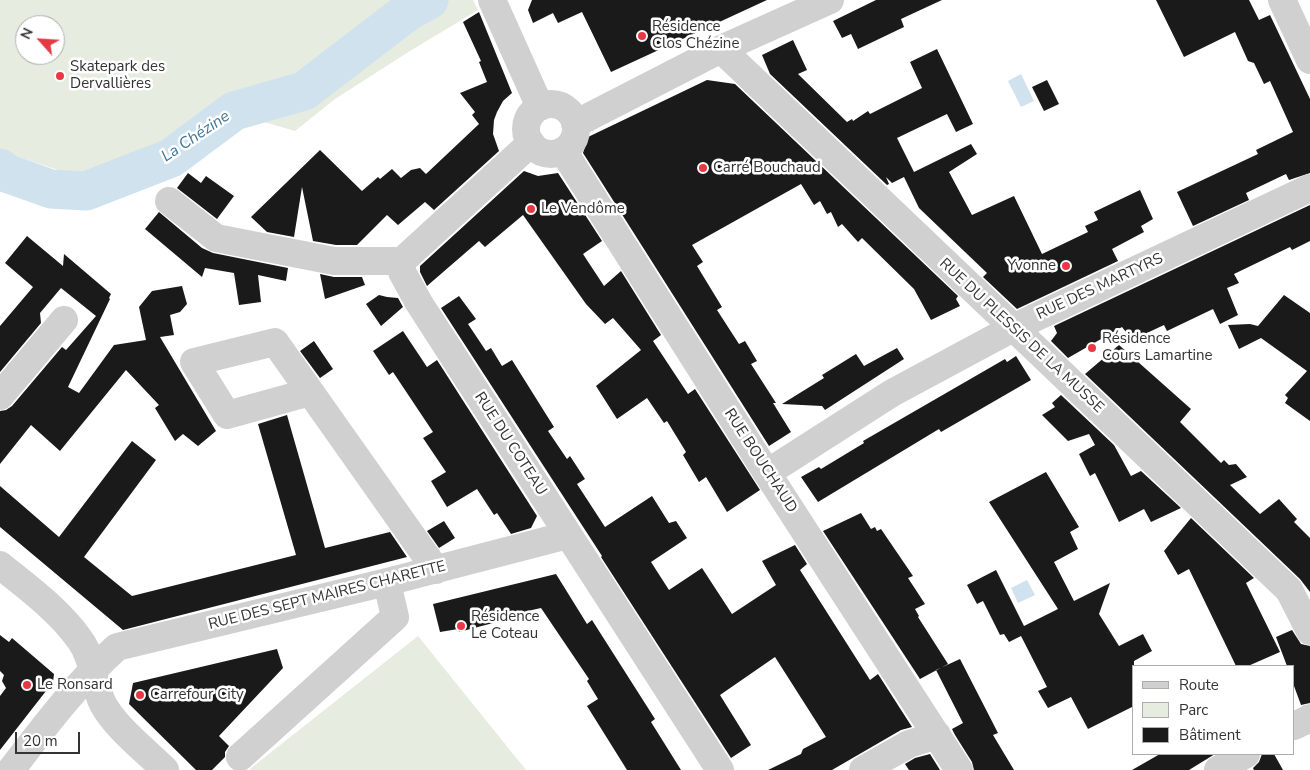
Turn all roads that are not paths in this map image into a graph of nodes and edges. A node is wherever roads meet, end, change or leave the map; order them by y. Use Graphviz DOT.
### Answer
graph roads {
  1 [pos="492,0"];
  2 [pos="830,0"];
  3 [pos="1282,0"];
  4 [pos="721,49"];
  5 [pos="1310,60"];
  6 [pos="540,106"];
  7 [pos="575,124"];
  8 [pos="531,144"];
  9 [pos="564,150"];
  10 [pos="1310,188"];
  11 [pos="169,201"];
  12 [pos="402,261"];
  13 [pos="64,320"];
  14 [pos="1012,328"];
  15 [pos="310,392"];
  16 [pos="0,396"];
  17 [pos="767,473"];
  18 [pos="568,535"];
  19 [pos="0,564"];
  20 [pos="436,570"];
  21 [pos="387,582"];
  22 [pos="1310,631"];
  23 [pos="93,668"];
  24 [pos="1310,718"];
  25 [pos="1295,726"];
  26 [pos="937,736"];
  27 [pos="1244,755"];
  28 [pos="240,757"];
  29 [pos="11,770"];
  30 [pos="165,770"];
  31 [pos="720,770"];
  32 [pos="862,770"];
  33 [pos="959,770"];
  34 [pos="1218,770"];
  1 -- 6 [label="street"];
  2 -- 4 [label="street"];
  3 -- 5 [label="street"];
  4 -- 7 [label="street"];
  4 -- 14 [label="street, RUE DU PLESSIS DE LA MUSSE"];
  6 -- 7 [label="street"];
  6 -- 8 [label="street"];
  7 -- 9 [label="street"];
  8 -- 9 [label="street"];
  8 -- 12 [label="street"];
  9 -- 17 [label="street, RUE BOUCHAUD"];
  10 -- 14 [label="street, RUE DES MARTYRS"];
  11 -- 12 [label="street"];
  12 -- 18 [label="street, RUE DU COTEAU"];
  13 -- 16 [label="street"];
  14 -- 17 [label="street, RUE DES MARTYRS"];
  14 -- 22 [label="street, RUE DU PLESSIS DE LA MUSSE"];
  15 -- 20 [label="street"];
  17 -- 26 [label="street, RUE BOUCHAUD"];
  18 -- 20 [label="street, RUE DES SEPT MAIRES CHARETTE"];
  18 -- 31 [label="street, RUE DU COTEAU"];
  19 -- 23 [label="street"];
  20 -- 21 [label="street, RUE DES SEPT MAIRES CHARETTE"];
  21 -- 23 [label="street, RUE DES SEPT MAIRES CHARETTE"];
  21 -- 28 [label="street"];
  23 -- 29 [label="street, RUE DES SEPT MAIRES CHARETTE"];
  23 -- 30 [label="street"];
  24 -- 25 [label="street"];
  26 -- 32 [label="street"];
  26 -- 33 [label="street, RUE BOUCHAUD"];
  27 -- 34 [label="street"];
}
